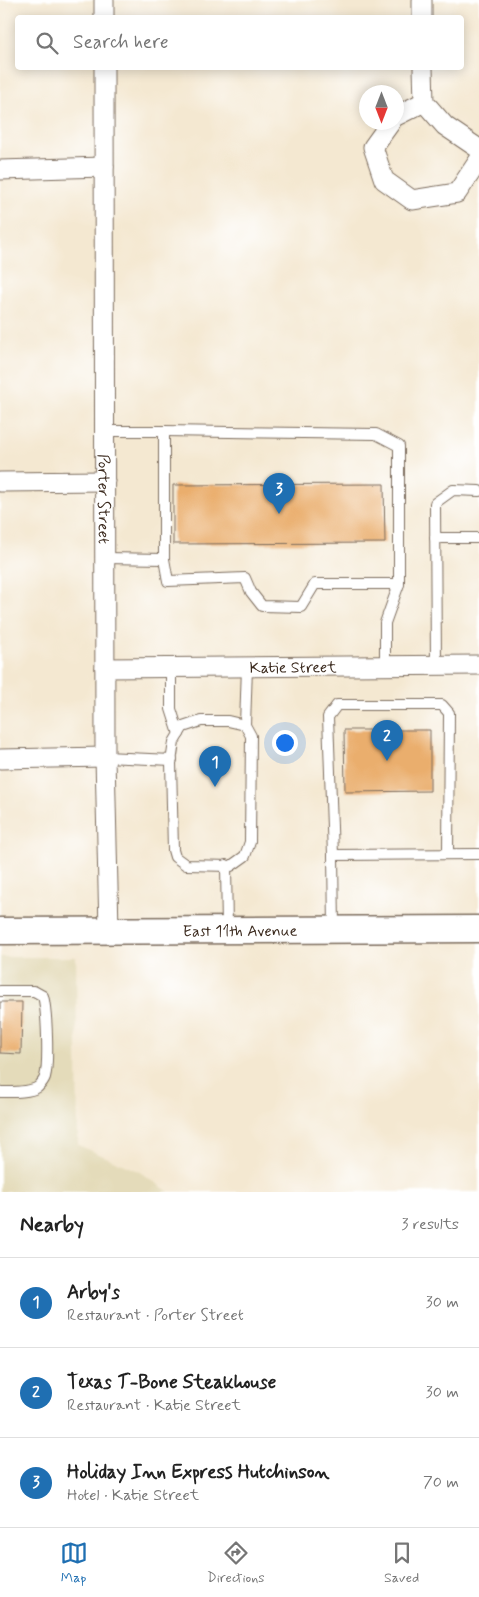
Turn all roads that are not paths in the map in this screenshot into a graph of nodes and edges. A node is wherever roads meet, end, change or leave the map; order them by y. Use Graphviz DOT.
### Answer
graph roads {
  1 [pos="104,0"];
  2 [pos="422,0"];
  3 [pos="104,15"];
  4 [pos="422,15"];
  5 [pos="104,70"];
  6 [pos="423,70"];
  7 [pos="424,102"];
  8 [pos="404,112"];
  9 [pos="385,130"];
  10 [pos="479,149"];
  11 [pos="479,160"];
  12 [pos="104,167"];
  13 [pos="0,170"];
  14 [pos="164,430"];
  15 [pos="105,431"];
  16 [pos="105,480"];
  17 [pos="0,482"];
  18 [pos="479,491"];
  19 [pos="435,538"];
  20 [pos="479,538"];
  21 [pos="105,558"];
  22 [pos="164,559"];
  23 [pos="399,584"];
  24 [pos="479,665"];
  25 [pos="385,666"];
  26 [pos="436,666"];
  27 [pos="105,668"];
  28 [pos="171,668"];
  29 [pos="246,668"];
  30 [pos="245,725"];
  31 [pos="178,734"];
  32 [pos="105,757"];
  33 [pos="0,759"];
  34 [pos="172,760"];
  35 [pos="448,854"];
  36 [pos="479,854"];
  37 [pos="332,855"];
  38 [pos="226,865"];
  39 [pos="334,929"];
  40 [pos="479,929"];
  41 [pos="109,930"];
  42 [pos="227,930"];
  43 [pos="0,931"];
  44 [pos="0,991"];
  45 [pos="0,1092"];
  1 -- 3 [label="street"];
  2 -- 4 [label="street"];
  5 -- 12 [label="street, Porter Street"];
  6 -- 7 [label="street"];
  7 -- 8 [label="street"];
  7 -- 10 [label="street"];
  9 -- 11 [label="street"];
  12 -- 13 [label="street"];
  12 -- 15 [label="street, Porter Street"];
  14 -- 15 [label="lane"];
  14 -- 22 [label="lane"];
  14 -- 23 [label="lane"];
  15 -- 16 [label="street, Porter Street"];
  16 -- 17 [label="street"];
  16 -- 21 [label="street, Porter Street"];
  18 -- 19 [label="lane"];
  19 -- 20 [label="lane"];
  19 -- 26 [label="lane"];
  21 -- 22 [label="lane"];
  21 -- 27 [label="street, Porter Street"];
  22 -- 23 [label="lane"];
  23 -- 25 [label="lane"];
  24 -- 26 [label="street, Katie Street"];
  25 -- 26 [label="street, Katie Street"];
  25 -- 29 [label="street, Katie Street"];
  27 -- 28 [label="street, Katie Street"];
  27 -- 32 [label="street, Porter Street"];
  28 -- 29 [label="street, Katie Street"];
  28 -- 31 [label="lane"];
  29 -- 30 [label="lane"];
  30 -- 31 [label="lane"];
  30 -- 38 [label="lane"];
  31 -- 34 [label="lane"];
  32 -- 33 [label="street"];
  32 -- 34 [label="lane"];
  32 -- 41 [label="street, Porter Street"];
  34 -- 38 [label="lane"];
  35 -- 36 [label="lane"];
  35 -- 37 [label="lane"];
  35 -- 37 [label="lane"];
  37 -- 39 [label="lane"];
  38 -- 42 [label="lane"];
  39 -- 40 [label="street, East 11th Avenue"];
  39 -- 42 [label="street, East 11th Avenue"];
  41 -- 42 [label="street, East 11th Avenue"];
  41 -- 43 [label="street, East 11th Avenue"];
  44 -- 45 [label="lane"];
}
